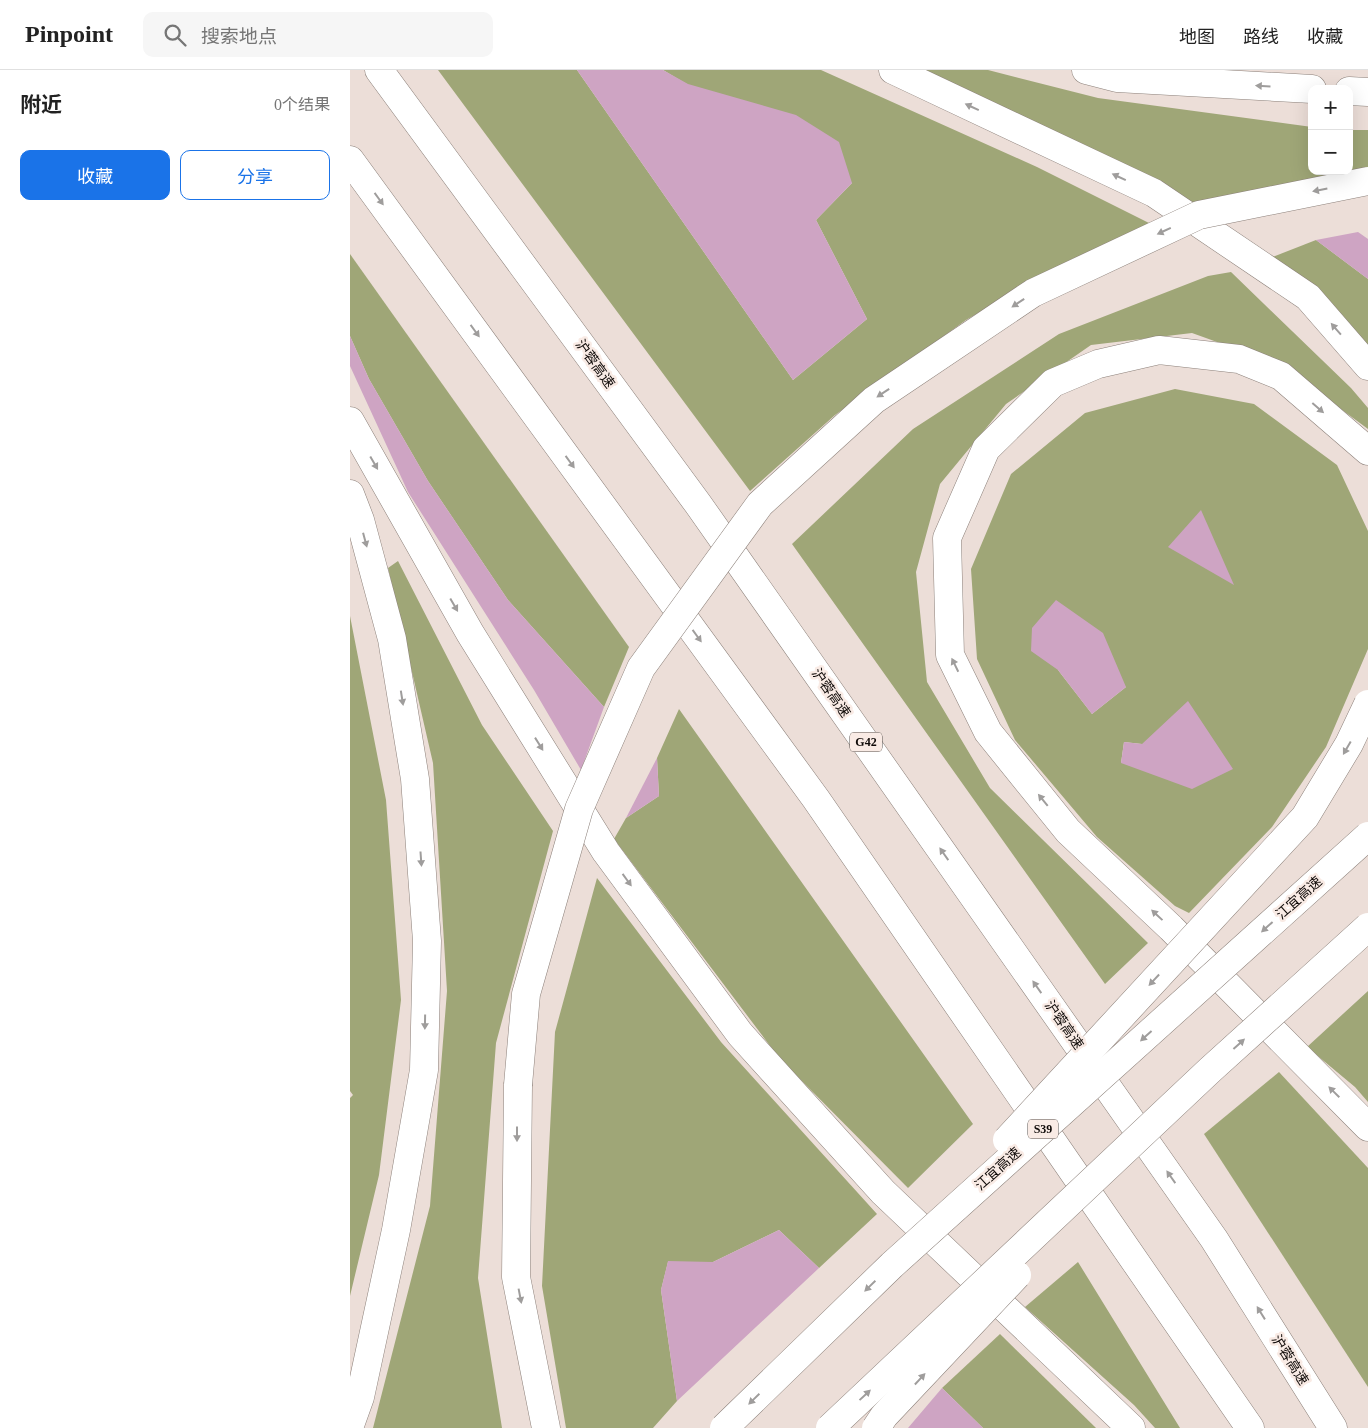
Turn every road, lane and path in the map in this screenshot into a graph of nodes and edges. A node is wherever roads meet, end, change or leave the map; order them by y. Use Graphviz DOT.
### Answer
graph roads {
  1 [pos="379,70"];
  2 [pos="893,70"];
  3 [pos="1086,70"];
  4 [pos="1308,89"];
  5 [pos="1353,91"];
  6 [pos="1368,92"];
  7 [pos="350,160"];
  8 [pos="1368,181"];
  9 [pos="1368,366"];
  10 [pos="350,421"];
  11 [pos="1368,451"];
  12 [pos="350,494"];
  13 [pos="1368,704"];
  14 [pos="1368,836"];
  15 [pos="1368,927"];
  16 [pos="1210,1070"];
  17 [pos="1368,1127"];
  18 [pos="892,1265"];
  19 [pos="350,1425"];
  20 [pos="546,1428"];
  21 [pos="724,1428"];
  22 [pos="830,1428"];
  23 [pos="876,1428"];
  24 [pos="1131,1428"];
  25 [pos="1250,1428"];
  26 [pos="1333,1428"];
  26 -- 1 [label="highway, 沪蓉高速 / G42, one-way"];
  9 -- 2 [label="highway, one-way"];
  4 -- 3 [label="highway, one-way"];
  5 -- 6 [label="highway"];
  7 -- 25 [label="highway, one-way"];
  8 -- 20 [label="highway, one-way, bridge"];
  10 -- 24 [label="highway, one-way"];
  17 -- 11 [label="highway, one-way"];
  12 -- 19 [label="highway, one-way"];
  13 -- 18 [label="highway, one-way, bridge"];
  14 -- 18 [label="highway, 江宜高速 / S39, one-way, bridge"];
  16 -- 15 [label="highway, one-way, bridge"];
  22 -- 16 [label="highway, one-way, bridge"];
  23 -- 16 [label="highway, one-way, bridge"];
  18 -- 21 [label="highway, 江宜高速 / S39, one-way, bridge"];
}
